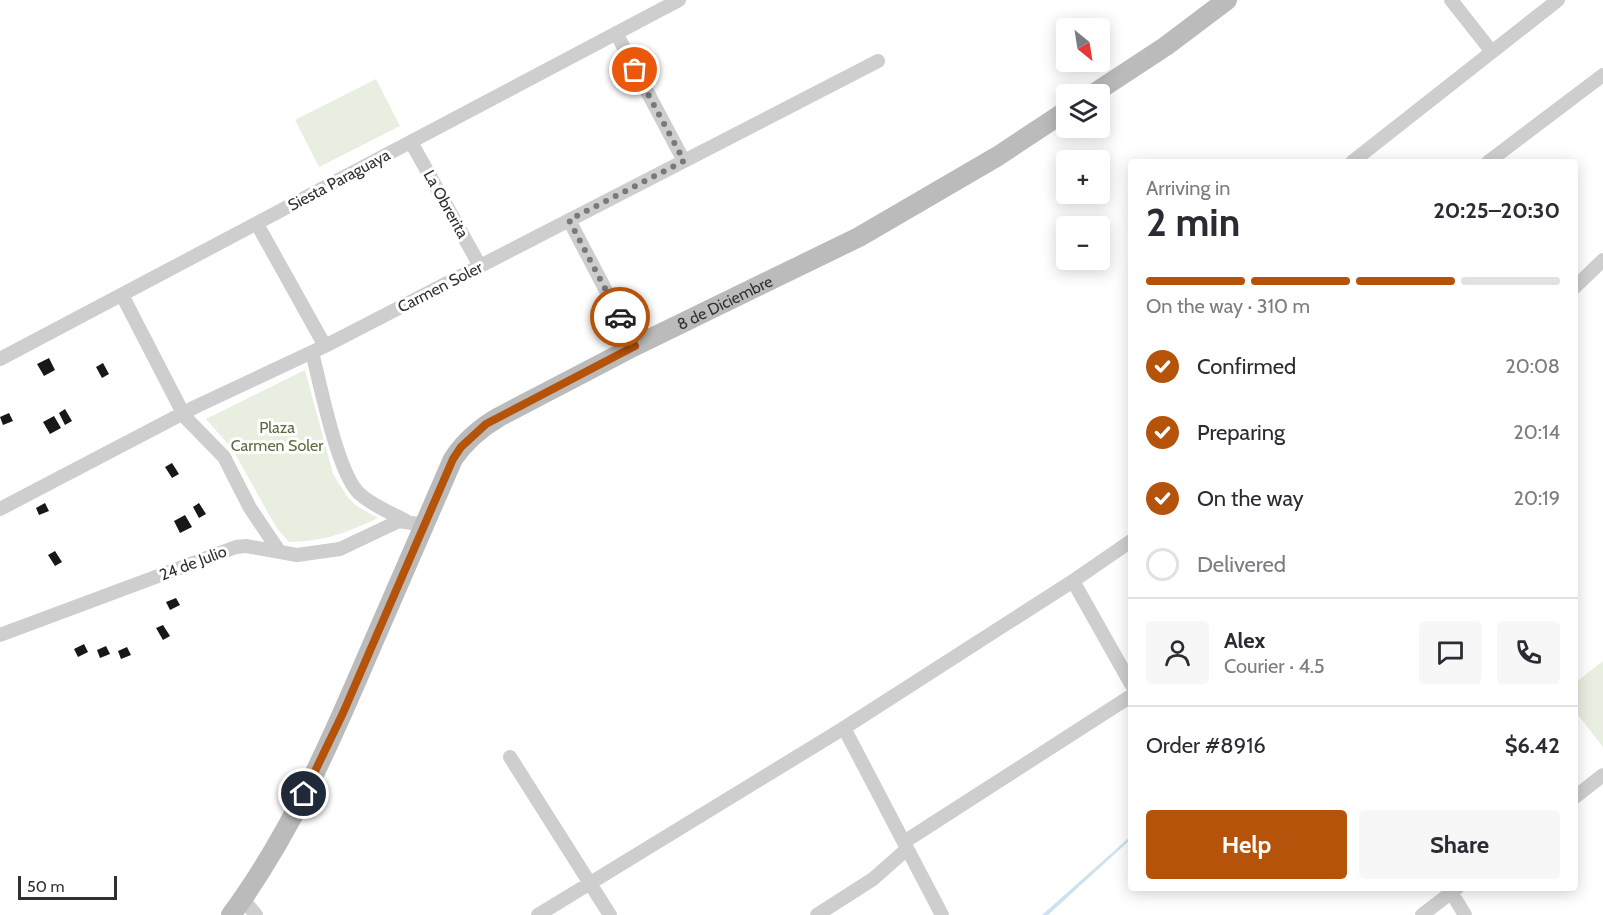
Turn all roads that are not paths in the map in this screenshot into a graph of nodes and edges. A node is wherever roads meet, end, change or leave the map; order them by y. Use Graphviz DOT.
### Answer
graph roads {
  1 [pos="679,0"];
  2 [pos="1227,0"];
  3 [pos="1451,0"];
  4 [pos="1558,0"];
  5 [pos="616,33"];
  6 [pos="1492,52"];
  7 [pos="878,61"];
  8 [pos="1603,75"];
  9 [pos="1108,84"];
  10 [pos="1056,118"];
  11 [pos="411,142"];
  12 [pos="1356,159"];
  13 [pos="1492,159"];
  14 [pos="684,161"];
  15 [pos="569,220"];
  16 [pos="257,224"];
  17 [pos="1603,260"];
  18 [pos="480,266"];
  19 [pos="1578,284"];
  20 [pos="122,295"];
  21 [pos="635,346"];
  22 [pos="319,349"];
  23 [pos="0,359"];
  24 [pos="183,413"];
  25 [pos="0,509"];
  26 [pos="415,523"];
  27 [pos="1128,543"];
  28 [pos="279,551"];
  29 [pos="1073,581"];
  30 [pos="0,635"];
  31 [pos="1128,679"];
  32 [pos="1128,698"];
  33 [pos="844,728"];
  34 [pos="510,757"];
  35 [pos="1603,775"];
  36 [pos="1578,795"];
  37 [pos="906,846"];
  38 [pos="590,882"];
  39 [pos="1453,891"];
  40 [pos="1454,891"];
  41 [pos="243,899"];
  42 [pos="231,915"];
  43 [pos="256,915"];
  44 [pos="538,915"];
  45 [pos="610,915"];
  46 [pos="817,915"];
  47 [pos="942,915"];
  48 [pos="1422,915"];
  49 [pos="1465,915"];
  1 -- 5 [label="street, Siesta Paraguaya"];
  2 -- 9 [label="street"];
  3 -- 6 [label="street"];
  4 -- 6 [label="street"];
  5 -- 11 [label="street, Siesta Paraguaya"];
  5 -- 14 [label="street"];
  6 -- 12 [label="street"];
  7 -- 14 [label="street, Carmen Soler"];
  8 -- 13 [label="street"];
  10 -- 21 [label="street, 8 de Diciembre"];
  11 -- 16 [label="street, Siesta Paraguaya"];
  11 -- 18 [label="street, La Obrerita"];
  14 -- 15 [label="street, Carmen Soler"];
  15 -- 18 [label="street, Carmen Soler"];
  15 -- 21 [label="street"];
  16 -- 20 [label="street, Siesta Paraguaya"];
  16 -- 22 [label="street"];
  17 -- 19 [label="street"];
  18 -- 22 [label="street, Carmen Soler"];
  20 -- 23 [label="street, Siesta Paraguaya"];
  20 -- 24 [label="street"];
  21 -- 26 [label="street, 8 de Diciembre"];
  22 -- 24 [label="street, Carmen Soler"];
  22 -- 26 [label="street"];
  24 -- 25 [label="street, Carmen Soler"];
  24 -- 28 [label="street"];
  26 -- 28 [label="street, 24 de Julio"];
  26 -- 41 [label="street, 8 de Diciembre"];
  27 -- 29 [label="street"];
  28 -- 30 [label="street, 24 de Julio"];
  29 -- 31 [label="street"];
  29 -- 33 [label="street"];
  32 -- 37 [label="street"];
  33 -- 37 [label="street"];
  33 -- 38 [label="street"];
  34 -- 38 [label="street"];
  35 -- 36 [label="street"];
  37 -- 46 [label="street"];
  37 -- 47 [label="street"];
  38 -- 44 [label="street"];
  38 -- 45 [label="street"];
  39 -- 48 [label="street"];
  40 -- 49 [label="street"];
  41 -- 42 [label="street, 8 de Diciembre"];
  41 -- 43 [label="street"];
}
